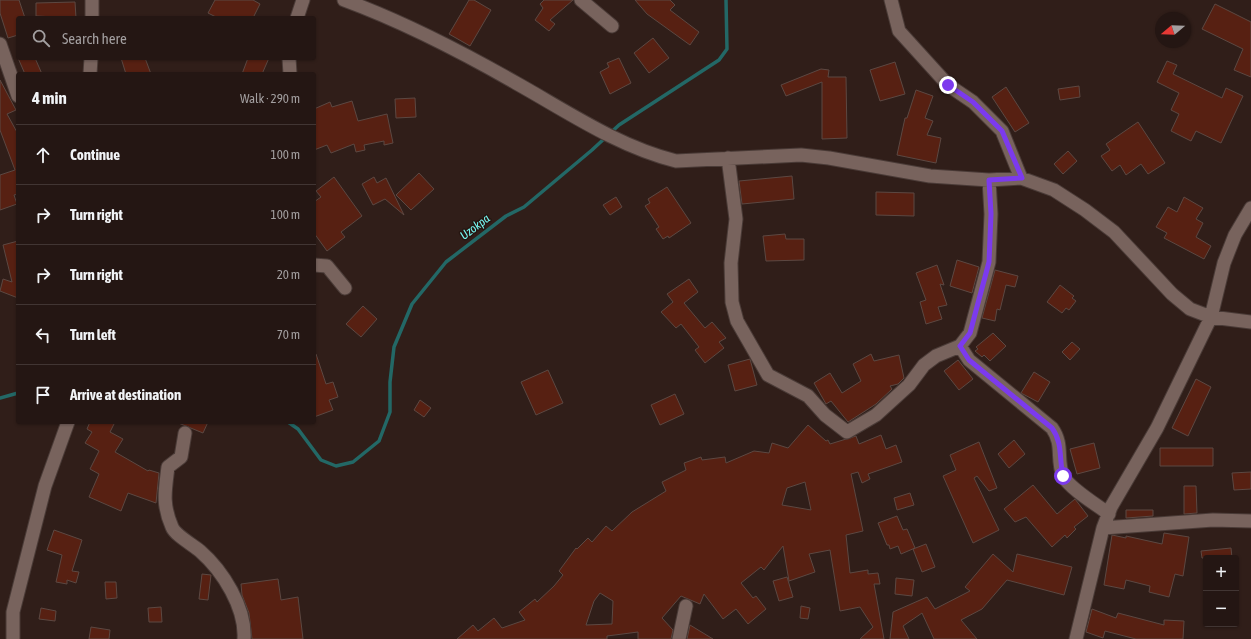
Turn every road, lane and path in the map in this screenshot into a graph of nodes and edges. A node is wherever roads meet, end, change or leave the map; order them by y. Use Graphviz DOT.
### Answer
graph roads {
  1 [pos="92,0"];
  2 [pos="303,0"];
  3 [pos="344,0"];
  4 [pos="581,0"];
  5 [pos="891,0"];
  6 [pos="92,16"];
  7 [pos="298,16"];
  8 [pos="612,26"];
  9 [pos="0,44"];
  10 [pos="91,60"];
  11 [pos="289,60"];
  12 [pos="90,72"];
  13 [pos="290,72"];
  14 [pos="16,90"];
  15 [pos="728,158"];
  16 [pos="1022,178"];
  17 [pos="989,180"];
  18 [pos="1251,208"];
  19 [pos="316,265"];
  20 [pos="345,288"];
  21 [pos="1212,317"];
  22 [pos="1251,322"];
  23 [pos="960,346"];
  24 [pos="67,424"];
  25 [pos="185,433"];
  26 [pos="1109,514"];
  27 [pos="1251,521"];
  28 [pos="1103,528"];
  29 [pos="686,606"];
  30 [pos="13,639"];
  31 [pos="244,639"];
  32 [pos="679,639"];
  33 [pos="1076,639"];
  1 -- 6 [label="street"];
  2 -- 7 [label="street"];
  3 -- 15 [label="street"];
  4 -- 8 [label="street"];
  5 -- 16 [label="street"];
  9 -- 14 [label="street"];
  10 -- 12 [label="street"];
  11 -- 13 [label="street"];
  15 -- 17 [label="street"];
  15 -- 23 [label="street"];
  16 -- 17 [label="street"];
  16 -- 21 [label="street"];
  17 -- 23 [label="street"];
  18 -- 21 [label="street"];
  19 -- 20 [label="street"];
  21 -- 22 [label="street"];
  21 -- 26 [label="street"];
  23 -- 26 [label="street"];
  24 -- 30 [label="street"];
  25 -- 31 [label="street"];
  26 -- 28 [label="street"];
  27 -- 28 [label="street"];
  28 -- 33 [label="street"];
  29 -- 32 [label="street"];
}
